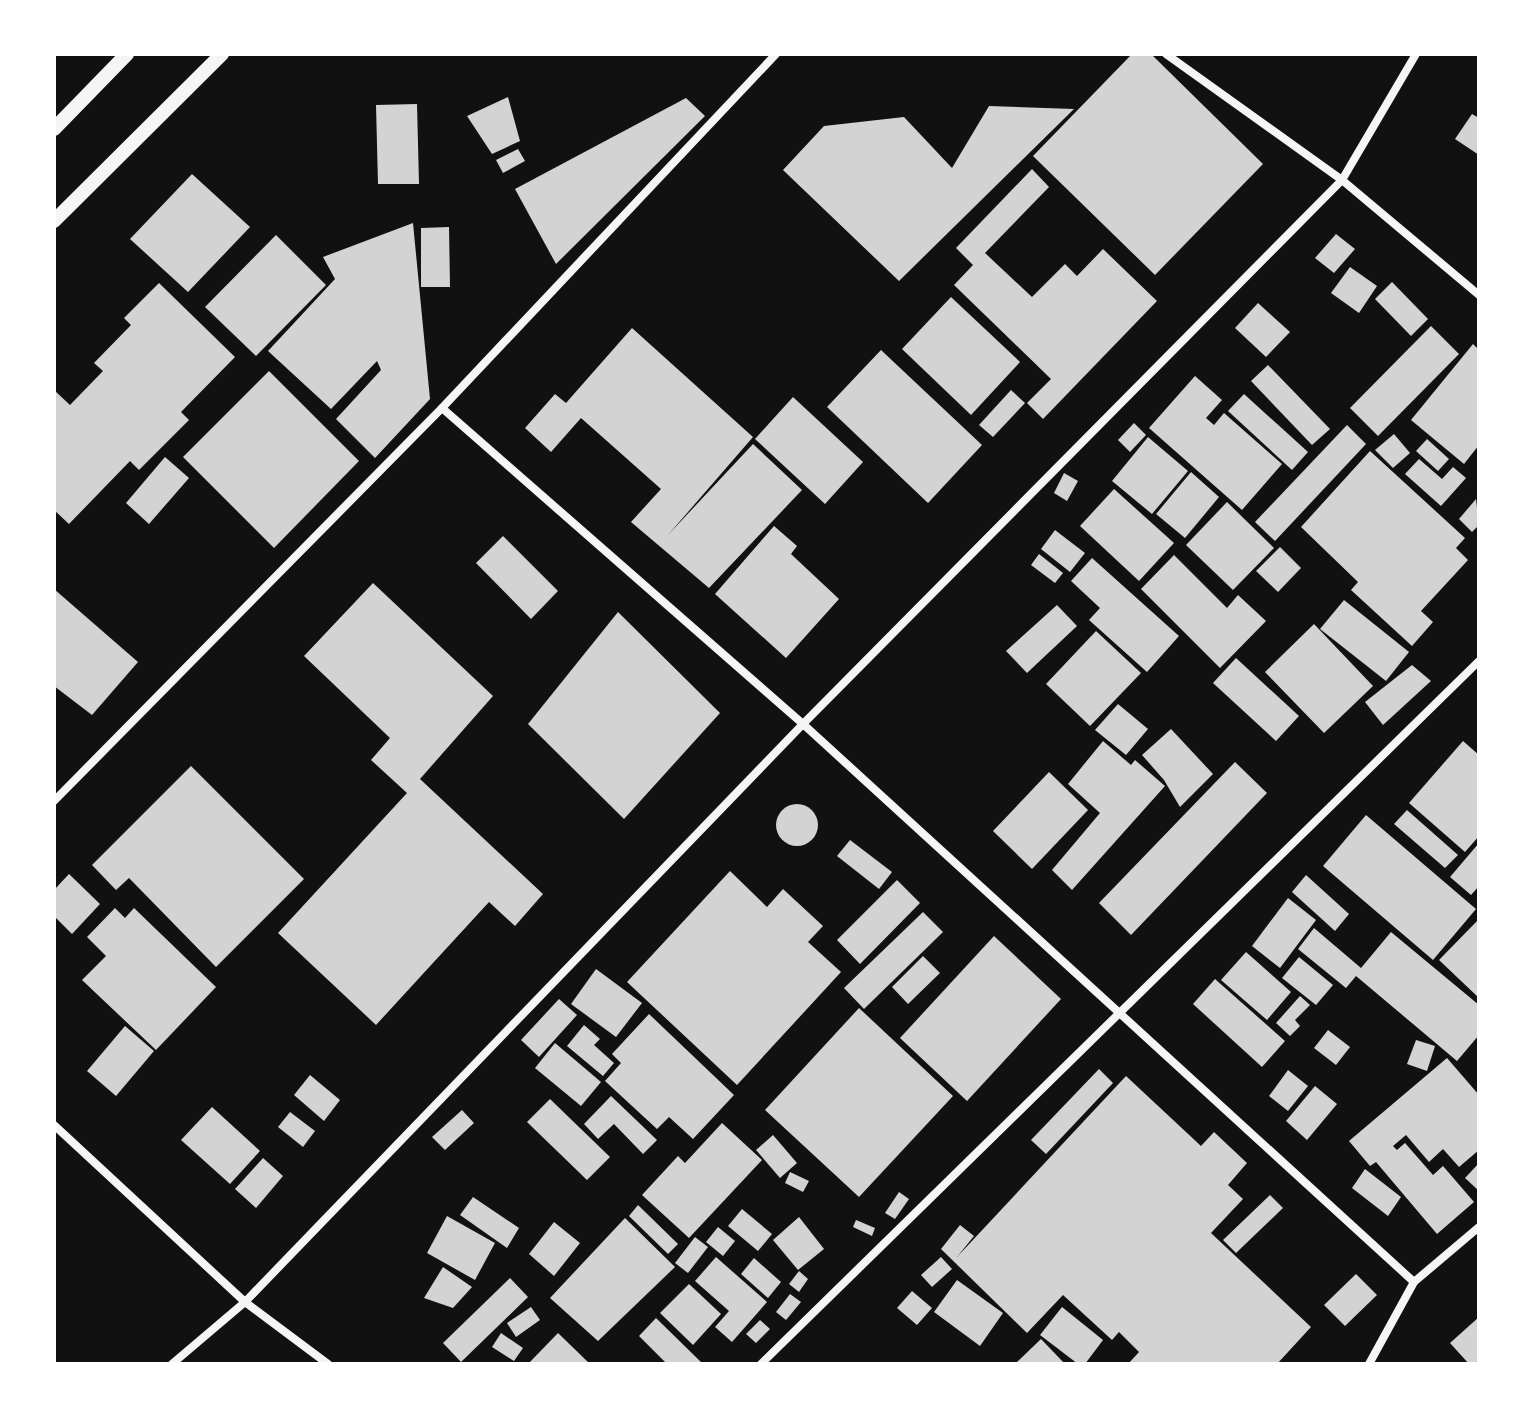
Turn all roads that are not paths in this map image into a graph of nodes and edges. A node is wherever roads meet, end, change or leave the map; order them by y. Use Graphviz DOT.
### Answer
graph roads {
  1 [pos="127,54"];
  2 [pos="222,54"];
  3 [pos="776,54"];
  4 [pos="1166,54"];
  5 [pos="1416,54"];
  6 [pos="54,129"];
  7 [pos="1342,180"];
  8 [pos="54,221"];
  9 [pos="1479,295"];
  10 [pos="442,408"];
  11 [pos="1479,661"];
  12 [pos="803,724"];
  13 [pos="54,801"];
  14 [pos="1121,1013"];
  15 [pos="54,1125"];
  16 [pos="1479,1227"];
  17 [pos="1414,1282"];
  18 [pos="245,1302"];
  19 [pos="172,1364"];
  20 [pos="328,1364"];
  21 [pos="761,1364"];
  22 [pos="1369,1364"];
  1 -- 6 [label="street"];
  2 -- 8 [label="street"];
  3 -- 10 [label="street"];
  4 -- 7 [label="street"];
  5 -- 7 [label="street"];
  7 -- 9 [label="street"];
  7 -- 12 [label="street"];
  10 -- 12 [label="street"];
  10 -- 13 [label="street"];
  11 -- 14 [label="street"];
  12 -- 14 [label="street"];
  12 -- 18 [label="street"];
  14 -- 17 [label="street"];
  14 -- 21 [label="street"];
  15 -- 18 [label="street"];
  16 -- 17 [label="street"];
  17 -- 22 [label="street"];
  18 -- 19 [label="street"];
  18 -- 20 [label="street"];
}
